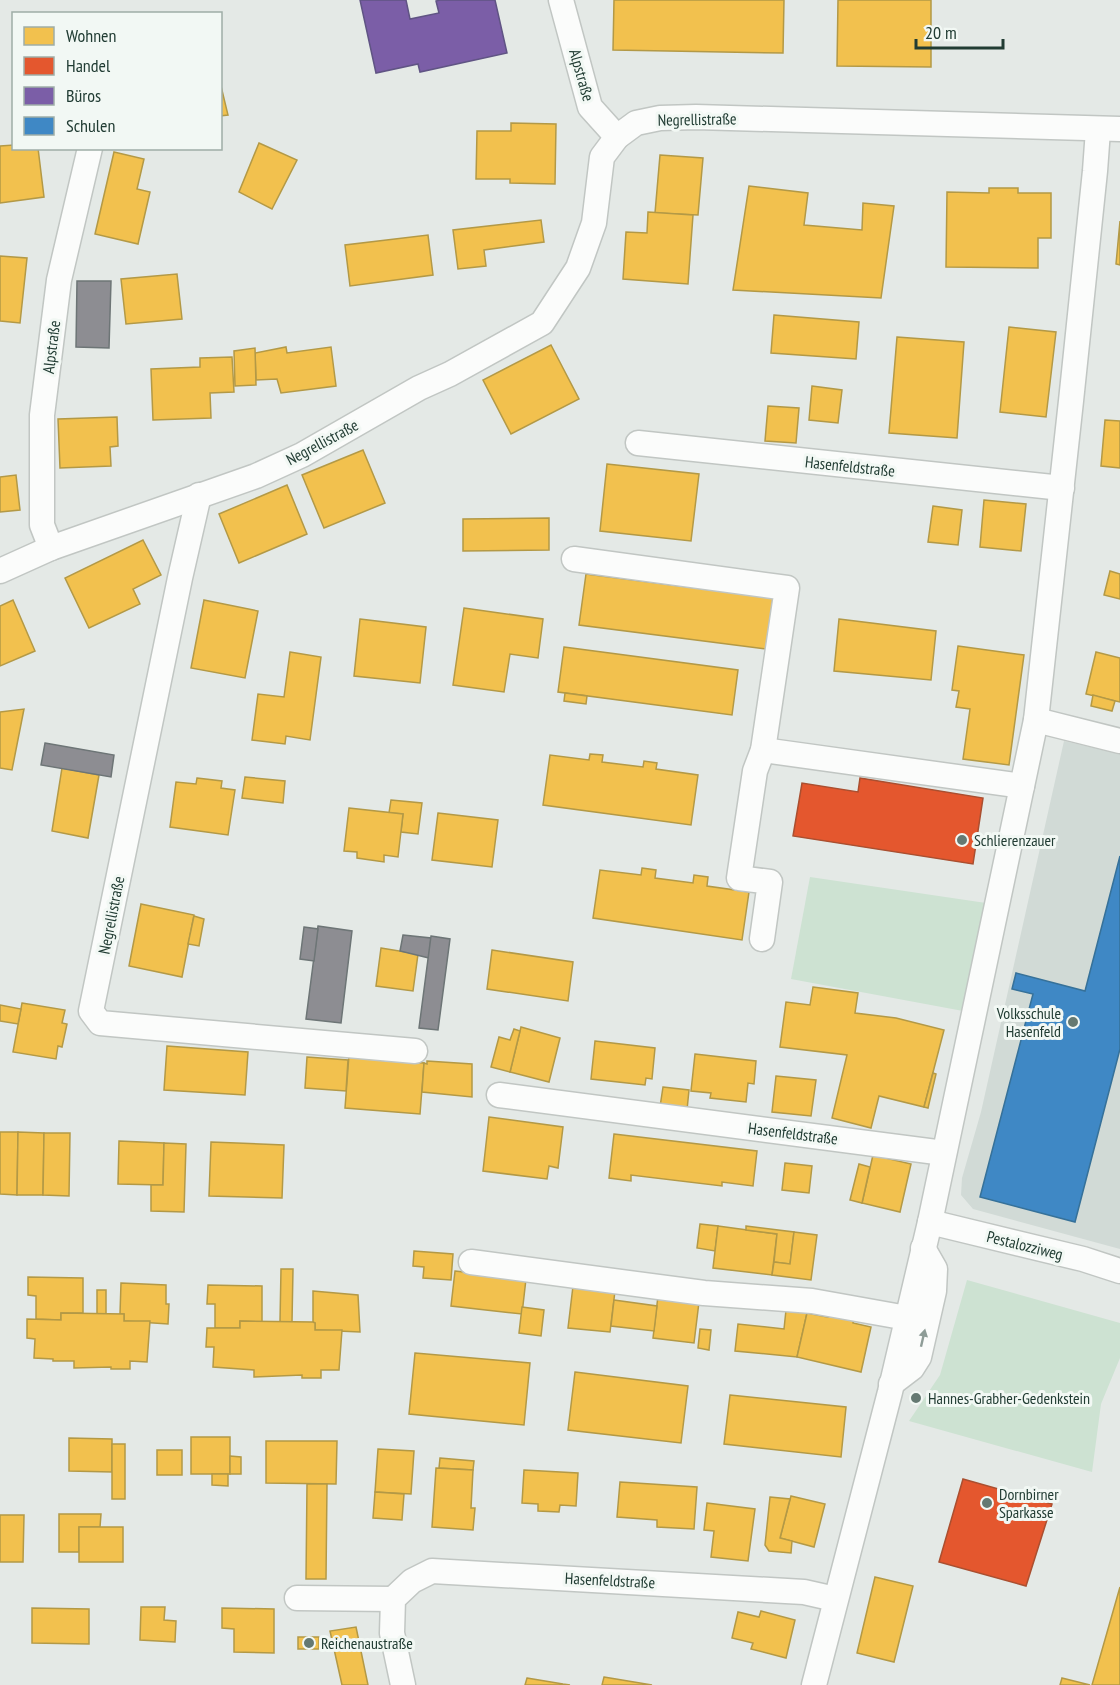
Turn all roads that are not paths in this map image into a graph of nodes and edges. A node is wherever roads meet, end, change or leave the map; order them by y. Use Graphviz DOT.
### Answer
graph roads {
  1 [pos="563,1"];
  2 [pos="1109,129"];
  3 [pos="617,137"];
  4 [pos="90,150"];
  5 [pos="638,444"];
  6 [pos="1062,488"];
  7 [pos="198,495"];
  8 [pos="51,548"];
  9 [pos="574,559"];
  10 [pos="0,571"];
  11 [pos="1036,720"];
  12 [pos="1120,741"];
  13 [pos="763,750"];
  14 [pos="1022,786"];
  15 [pos="762,939"];
  16 [pos="415,1051"];
  17 [pos="499,1095"];
  18 [pos="944,1153"];
  19 [pos="930,1222"];
  20 [pos="923,1248"];
  21 [pos="471,1262"];
  22 [pos="1120,1271"];
  23 [pos="907,1318"];
  24 [pos="891,1384"];
  25 [pos="297,1598"];
  26 [pos="393,1599"];
  27 [pos="835,1599"];
  28 [pos="403,1685"];
  29 [pos="814,1685"];
  1 -- 3 [label="street, Alpstraße"];
  2 -- 3 [label="street, Negrellistraße"];
  2 -- 6 [label="street"];
  3 -- 7 [label="street, Negrellistraße"];
  4 -- 8 [label="street, Alpstraße"];
  5 -- 6 [label="street, Hasenfeldstraße"];
  6 -- 11 [label="street"];
  7 -- 8 [label="street, Negrellistraße"];
  7 -- 16 [label="street, Negrellistraße"];
  8 -- 10 [label="street, Negrellistraße"];
  9 -- 13 [label="street"];
  11 -- 12 [label="street"];
  11 -- 14 [label="street"];
  13 -- 14 [label="street"];
  13 -- 15 [label="street"];
  14 -- 18 [label="street"];
  17 -- 18 [label="street, Hasenfeldstraße"];
  18 -- 19 [label="street"];
  19 -- 20 [label="street"];
  19 -- 22 [label="street, Pestalozziweg"];
  20 -- 23 [label="street"];
  24 -- 20 [label="street, one-way"];
  21 -- 23 [label="street"];
  23 -- 24 [label="street"];
  24 -- 27 [label="street"];
  25 -- 26 [label="street"];
  26 -- 27 [label="street, Hasenfeldstraße"];
  26 -- 28 [label="street"];
  27 -- 29 [label="street"];
}
